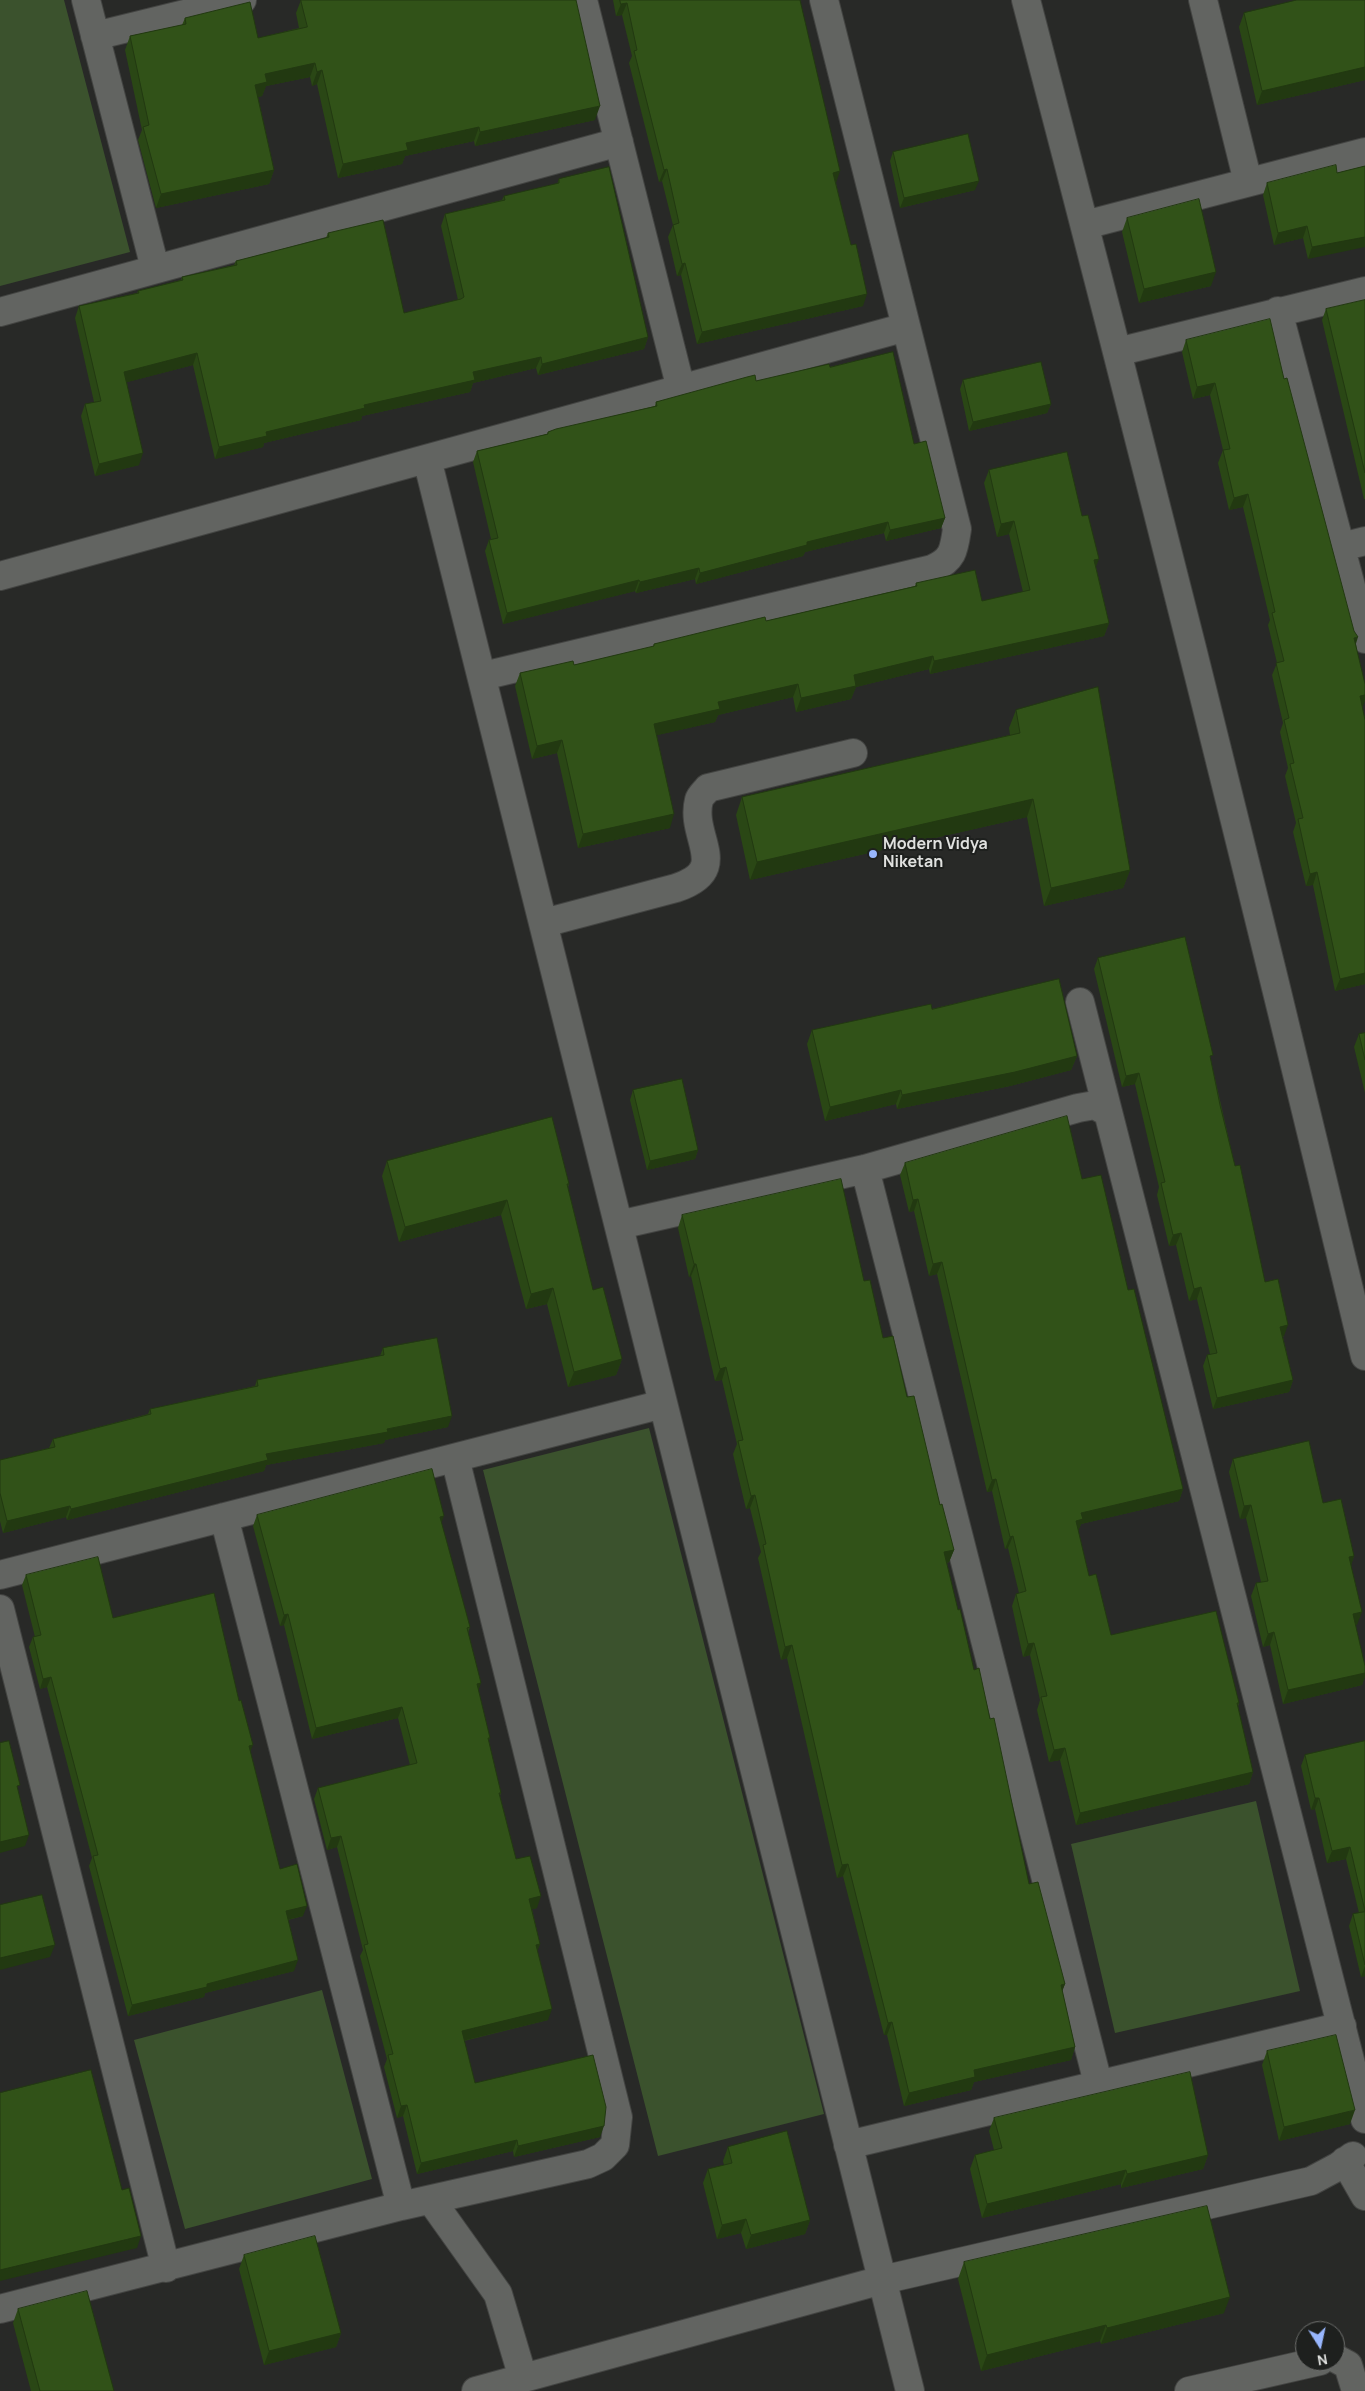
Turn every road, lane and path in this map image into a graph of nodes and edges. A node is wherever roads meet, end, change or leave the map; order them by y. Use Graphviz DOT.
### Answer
graph roads {
  1 [pos="86,0"];
  2 [pos="242,0"];
  3 [pos="583,0"];
  4 [pos="824,0"];
  5 [pos="1026,0"];
  6 [pos="1203,0"];
  7 [pos="95,36"];
  8 [pos="618,142"];
  9 [pos="1365,152"];
  10 [pos="1248,182"];
  11 [pos="1085,225"];
  12 [pos="155,268"];
  13 [pos="1365,291"];
  14 [pos="1278,311"];
  15 [pos="0,312"];
  16 [pos="906,327"];
  17 [pos="1117,352"];
  18 [pos="681,389"];
  19 [pos="427,459"];
  20 [pos="1353,544"];
  21 [pos="0,576"];
  22 [pos="1365,639"];
  23 [pos="483,676"];
  24 [pos="853,753"];
  25 [pos="544,923"];
  26 [pos="1080,1002"];
  27 [pos="1108,1112"];
  28 [pos="865,1169"];
  29 [pos="619,1225"];
  30 [pos="1365,1356"];
  31 [pos="663,1404"];
  32 [pos="455,1458"];
  33 [pos="224,1517"];
  34 [pos="0,1575"];
  35 [pos="0,1608"];
  36 [pos="1342,2026"];
  37 [pos="1098,2083"];
  38 [pos="1365,2119"];
  39 [pos="848,2144"];
  40 [pos="1365,2196"];
  41 [pos="431,2200"];
  42 [pos="401,2206"];
  43 [pos="166,2268"];
  44 [pos="882,2280"];
  45 [pos="0,2309"];
  46 [pos="1345,2363"];
  47 [pos="1295,2367"];
  48 [pos="523,2378"];
  49 [pos="1359,2388"];
  50 [pos="476,2391"];
  51 [pos="910,2391"];
  52 [pos="1189,2391"];
  1 -- 7 [label="street"];
  2 -- 7 [label="street"];
  3 -- 8 [label="street"];
  4 -- 16 [label="street"];
  5 -- 11 [label="street"];
  6 -- 10 [label="street"];
  7 -- 12 [label="street"];
  8 -- 12 [label="street"];
  8 -- 18 [label="street"];
  9 -- 10 [label="street"];
  10 -- 11 [label="street"];
  11 -- 17 [label="street"];
  12 -- 15 [label="street"];
  13 -- 14 [label="street"];
  14 -- 17 [label="street"];
  14 -- 20 [label="street"];
  16 -- 18 [label="street"];
  16 -- 23 [label="street"];
  17 -- 30 [label="street"];
  18 -- 19 [label="street"];
  19 -- 21 [label="street"];
  19 -- 23 [label="street"];
  20 -- 22 [label="street"];
  23 -- 25 [label="street"];
  24 -- 25 [label="street"];
  25 -- 29 [label="street"];
  26 -- 27 [label="street"];
  27 -- 28 [label="street"];
  27 -- 36 [label="street"];
  28 -- 29 [label="street"];
  28 -- 37 [label="street"];
  29 -- 31 [label="street"];
  31 -- 32 [label="street"];
  31 -- 39 [label="street"];
  32 -- 33 [label="street"];
  32 -- 41 [label="street"];
  33 -- 34 [label="street"];
  33 -- 42 [label="street"];
  35 -- 43 [label="street"];
  36 -- 37 [label="street"];
  36 -- 38 [label="street"];
  37 -- 39 [label="street"];
  39 -- 44 [label="street"];
  40 -- 44 [label="street"];
  41 -- 42 [label="street"];
  41 -- 48 [label="street"];
  42 -- 43 [label="street"];
  43 -- 45 [label="street"];
  44 -- 48 [label="street"];
  44 -- 51 [label="street"];
  46 -- 49 [label="street"];
  47 -- 52 [label="street"];
  48 -- 50 [label="street"];
}
